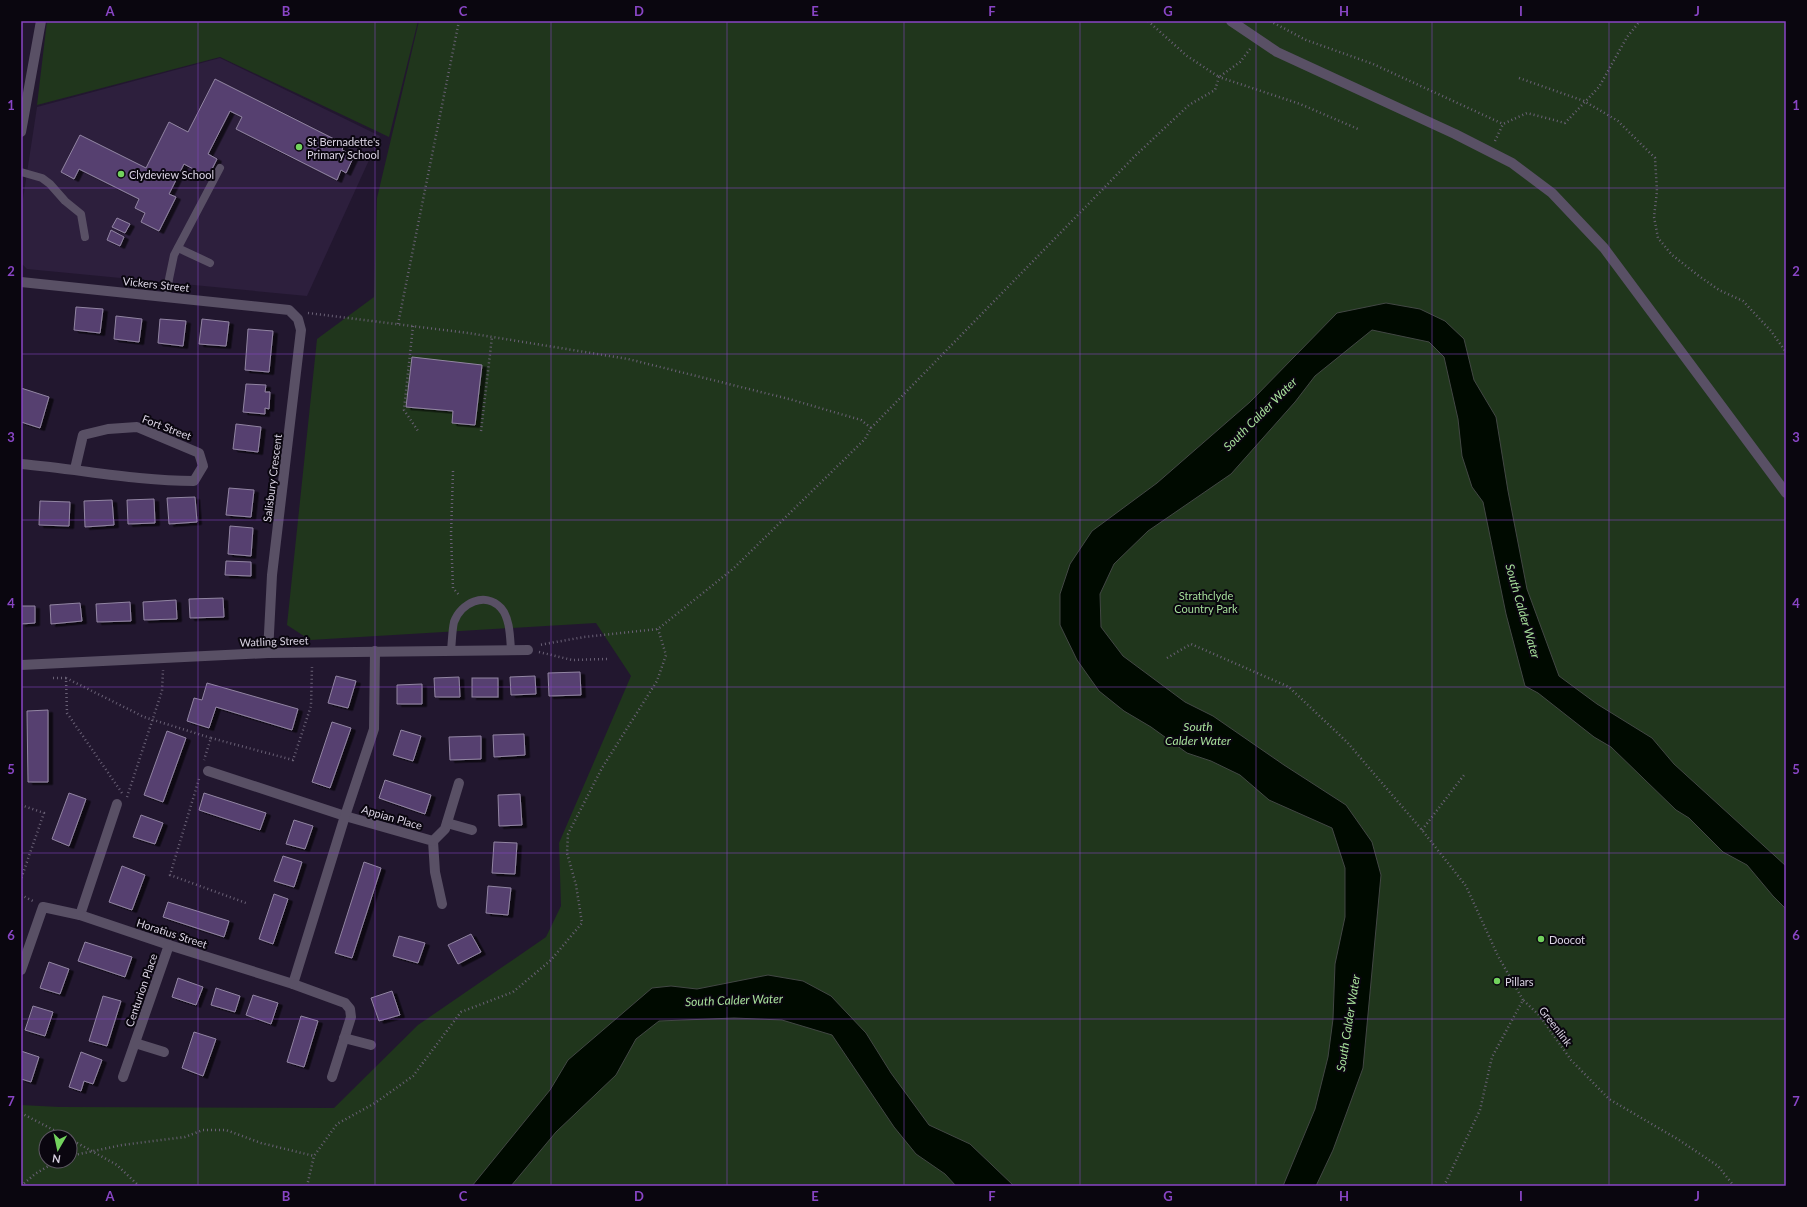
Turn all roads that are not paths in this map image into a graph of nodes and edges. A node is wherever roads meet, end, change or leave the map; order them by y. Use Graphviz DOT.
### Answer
graph roads {
  1 [pos="41,21"];
  2 [pos="1231,21"];
  3 [pos="22,121"];
  4 [pos="21,132"];
  5 [pos="220,168"];
  6 [pos="21,172"];
  7 [pos="86,237"];
  8 [pos="178,248"];
  9 [pos="210,263"];
  10 [pos="21,282"];
  11 [pos="167,297"];
  12 [pos="289,310"];
  13 [pos="21,464"];
  14 [pos="75,470"];
  15 [pos="1786,493"];
  16 [pos="531,648"];
  17 [pos="451,650"];
  18 [pos="511,650"];
  19 [pos="375,651"];
  20 [pos="268,653"];
  21 [pos="21,665"];
  22 [pos="204,770"];
  23 [pos="459,783"];
  24 [pos="118,804"];
  25 [pos="345,816"];
  26 [pos="447,823"];
  27 [pos="472,830"];
  28 [pos="433,841"];
  29 [pos="442,904"];
  30 [pos="80,915"];
  31 [pos="169,945"];
  32 [pos="21,970"];
  33 [pos="293,984"];
  34 [pos="344,1038"];
  35 [pos="135,1042"];
  36 [pos="371,1045"];
  37 [pos="164,1052"];
  38 [pos="123,1077"];
  39 [pos="332,1077"];
  1 -- 3 [label="street"];
  2 -- 15 [label="street"];
  3 -- 4 [label="street"];
  5 -- 8 [label="lane"];
  6 -- 7 [label="lane"];
  8 -- 9 [label="lane"];
  8 -- 11 [label="lane"];
  10 -- 11 [label="street, Vickers Street"];
  11 -- 12 [label="street, Vickers Street"];
  12 -- 20 [label="street, Salisbury Crescent"];
  13 -- 14 [label="street, Fort Street"];
  14 -- 14 [label="street, Fort Street"];
  16 -- 18 [label="street, Watling Street"];
  17 -- 18 [label="street, Watling Street"];
  17 -- 18 [label="lane"];
  17 -- 19 [label="street, Watling Street"];
  19 -- 20 [label="street, Watling Street"];
  19 -- 25 [label="street"];
  20 -- 21 [label="street, Watling Street"];
  22 -- 25 [label="street"];
  23 -- 26 [label="street, Appian Place"];
  24 -- 30 [label="street"];
  25 -- 28 [label="street, Appian Place"];
  25 -- 33 [label="street"];
  26 -- 27 [label="street"];
  26 -- 28 [label="street, Appian Place"];
  28 -- 29 [label="street, Appian Place"];
  30 -- 31 [label="street, Horatius Street"];
  30 -- 32 [label="street, Horatius Street"];
  31 -- 33 [label="street, Horatius Street"];
  31 -- 35 [label="street, Centurion Place"];
  33 -- 34 [label="street, Horatius Street"];
  34 -- 36 [label="street"];
  34 -- 39 [label="street, Horatius Street"];
  35 -- 37 [label="street, Centurion Place"];
  35 -- 38 [label="street, Centurion Place"];
}
